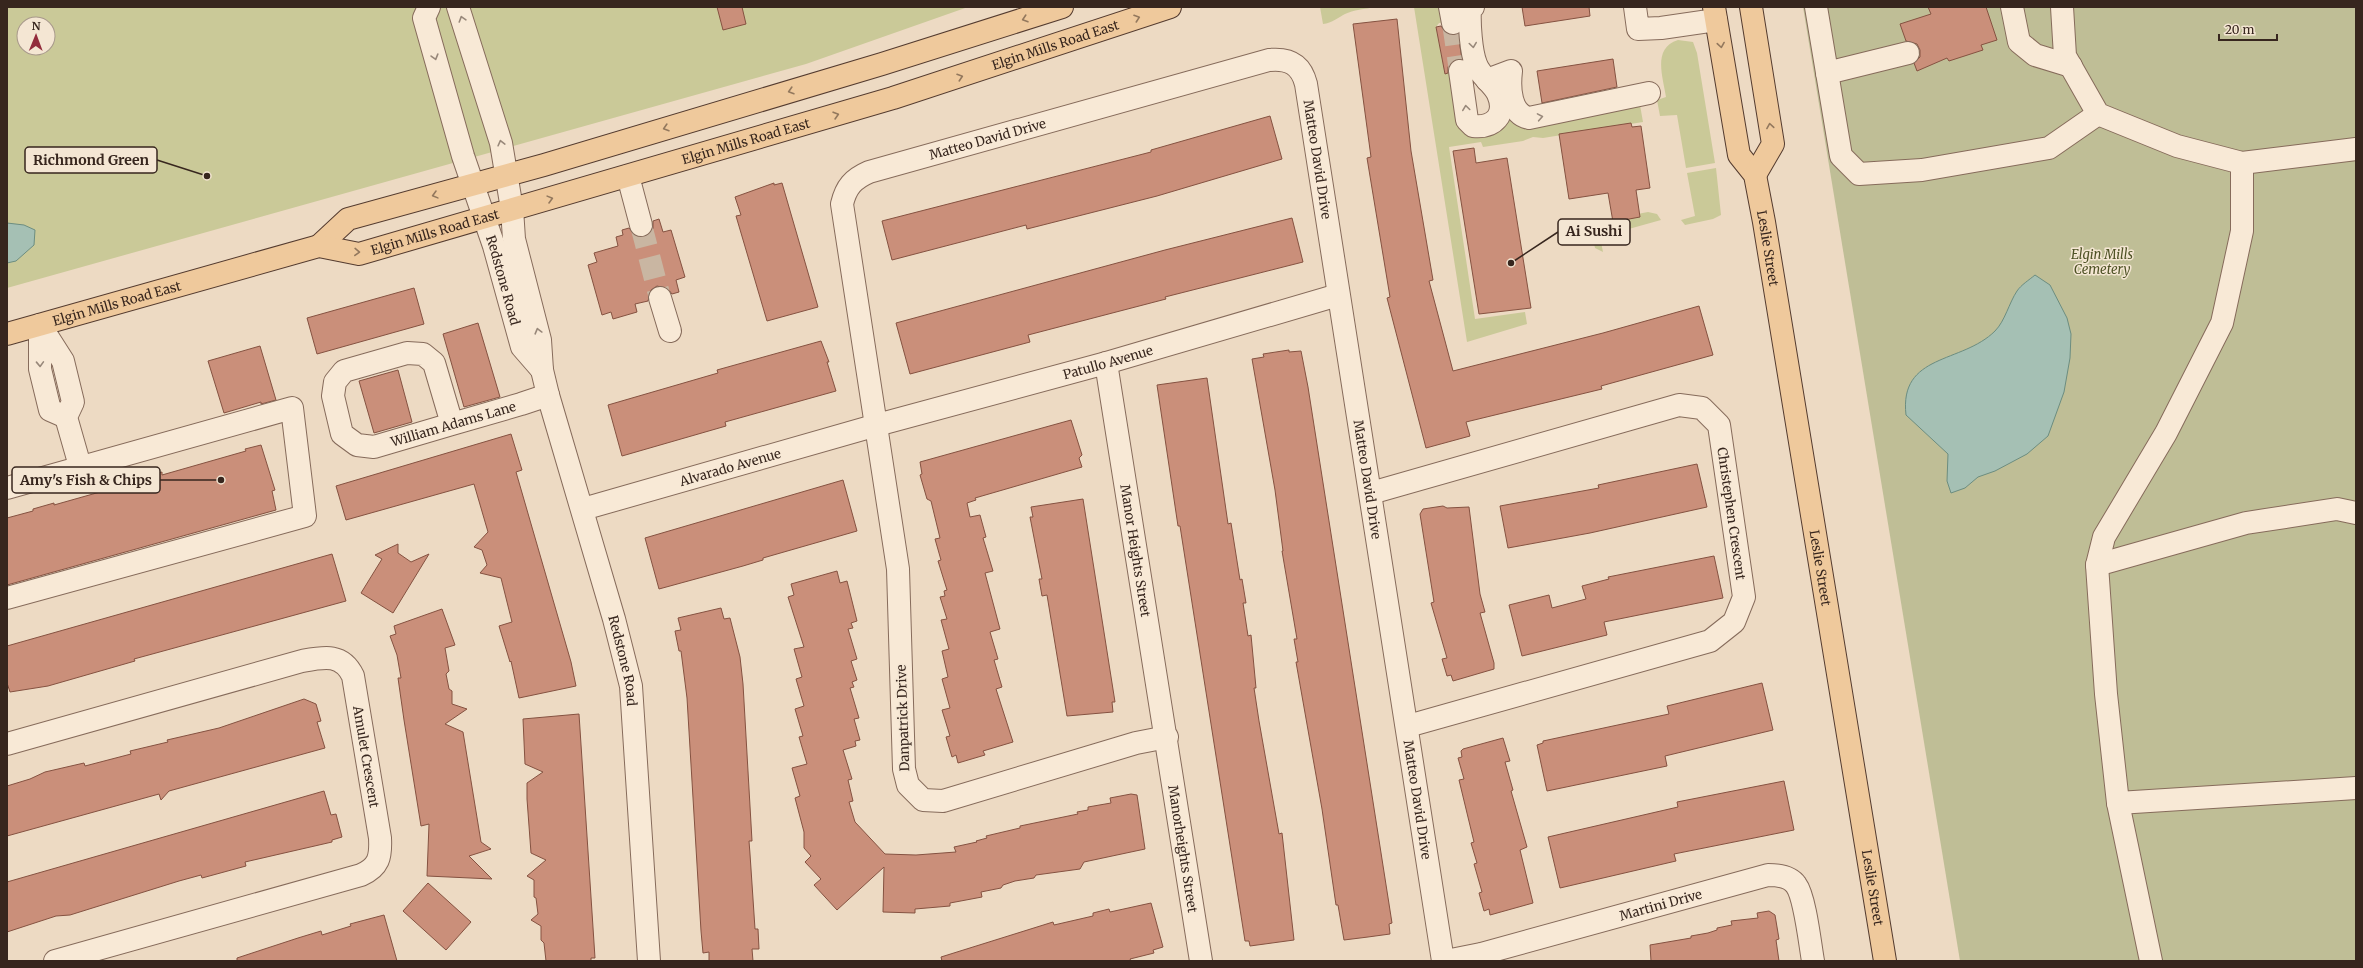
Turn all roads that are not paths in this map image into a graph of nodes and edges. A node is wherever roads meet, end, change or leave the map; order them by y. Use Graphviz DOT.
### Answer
graph roads {
  1 [pos="429,7"];
  2 [pos="458,7"];
  3 [pos="1062,7"];
  4 [pos="1170,7"];
  5 [pos="1473,7"];
  6 [pos="1635,7"];
  7 [pos="1751,7"];
  8 [pos="1816,7"];
  9 [pos="2012,7"];
  10 [pos="2062,7"];
  11 [pos="1715,13"];
  12 [pos="1908,53"];
  13 [pos="2071,66"];
  14 [pos="1460,71"];
  15 [pos="1827,73"];
  16 [pos="1487,80"];
  17 [pos="1649,93"];
  18 [pos="2098,114"];
  19 [pos="2356,149"];
  20 [pos="2242,163"];
  21 [pos="507,174"];
  22 [pos="1755,175"];
  23 [pos="628,176"];
  24 [pos="472,185"];
  25 [pos="512,209"];
  26 [pos="484,218"];
  27 [pos="641,225"];
  28 [pos="318,246"];
  29 [pos="1338,295"];
  30 [pos="660,298"];
  31 [pos="40,325"];
  32 [pos="670,331"];
  33 [pos="7,334"];
  34 [pos="1106,363"];
  35 [pos="542,370"];
  36 [pos="548,395"];
  37 [pos="452,424"];
  38 [pos="877,425"];
  39 [pos="80,466"];
  40 [pos="7,488"];
  41 [pos="1371,493"];
  42 [pos="583,509"];
  43 [pos="2356,512"];
  44 [pos="2097,565"];
  45 [pos="7,598"];
  46 [pos="1408,726"];
  47 [pos="1167,737"];
  48 [pos="7,744"];
  49 [pos="2356,788"];
  50 [pos="2118,803"];
  51 [pos="55,961"];
  52 [pos="650,961"];
  53 [pos="1201,961"];
  54 [pos="1443,961"];
  55 [pos="1446,961"];
  56 [pos="1813,961"];
  57 [pos="1885,961"];
  58 [pos="2151,961"];
  1 -- 24 [label="street, Redstone Road, one-way"];
  21 -- 2 [label="street, Redstone Road, one-way"];
  3 -- 21 [label="main road, Elgin Mills Road East, one-way"];
  23 -- 4 [label="main road, Elgin Mills Road East, one-way"];
  5 -- 16 [label="street, one-way"];
  6 -- 11 [label="street"];
  22 -- 7 [label="main road, one-way"];
  8 -- 15 [label="street"];
  9 -- 13 [label="street"];
  10 -- 13 [label="street"];
  11 -- 22 [label="main road, Leslie Street, one-way"];
  12 -- 15 [label="street"];
  13 -- 18 [label="street"];
  16 -- 14 [label="street, one-way"];
  15 -- 18 [label="street"];
  16 -- 17 [label="street, one-way"];
  18 -- 20 [label="street"];
  19 -- 20 [label="street"];
  20 -- 44 [label="street"];
  21 -- 24 [label="main road, Elgin Mills Road East"];
  21 -- 25 [label="street, Redstone Road"];
  22 -- 57 [label="main road, Leslie Street"];
  25 -- 23 [label="main road, Elgin Mills Road East, one-way"];
  23 -- 27 [label="street"];
  24 -- 26 [label="street, Redstone Road"];
  24 -- 28 [label="main road, Elgin Mills Road East, one-way"];
  25 -- 26 [label="main road, Elgin Mills Road East"];
  35 -- 25 [label="street, Redstone Road, one-way"];
  28 -- 26 [label="main road, Elgin Mills Road East, one-way"];
  26 -- 35 [label="street, Redstone Road"];
  28 -- 31 [label="main road, Elgin Mills Road East"];
  29 -- 34 [label="street, Patullo Avenue"];
  29 -- 38 [label="street, Matteo David Drive"];
  29 -- 41 [label="street, Matteo David Drive"];
  30 -- 32 [label="street"];
  31 -- 33 [label="main road, Elgin Mills Road East"];
  31 -- 39 [label="street"];
  34 -- 38 [label="street, Patullo Avenue"];
  34 -- 47 [label="street, Manor Heights Street"];
  35 -- 36 [label="street, Redstone Road"];
  36 -- 37 [label="street, William Adams Lane"];
  36 -- 42 [label="street, Redstone Road"];
  37 -- 37 [label="street, William Adams Lane"];
  38 -- 42 [label="street, Alvarado Avenue"];
  38 -- 47 [label="street, Danpatrick Drive"];
  39 -- 40 [label="street"];
  39 -- 45 [label="street"];
  41 -- 46 [label="street, Matteo David Drive"];
  41 -- 46 [label="street, Christephen Crescent"];
  42 -- 52 [label="street, Redstone Road"];
  43 -- 44 [label="street"];
  44 -- 50 [label="street"];
  46 -- 54 [label="street, Matteo David Drive"];
  47 -- 53 [label="street, Manorheights Street"];
  48 -- 51 [label="street, Amulet Crescent"];
  49 -- 50 [label="street"];
  50 -- 58 [label="street"];
  55 -- 56 [label="street, Martini Drive"];
}
